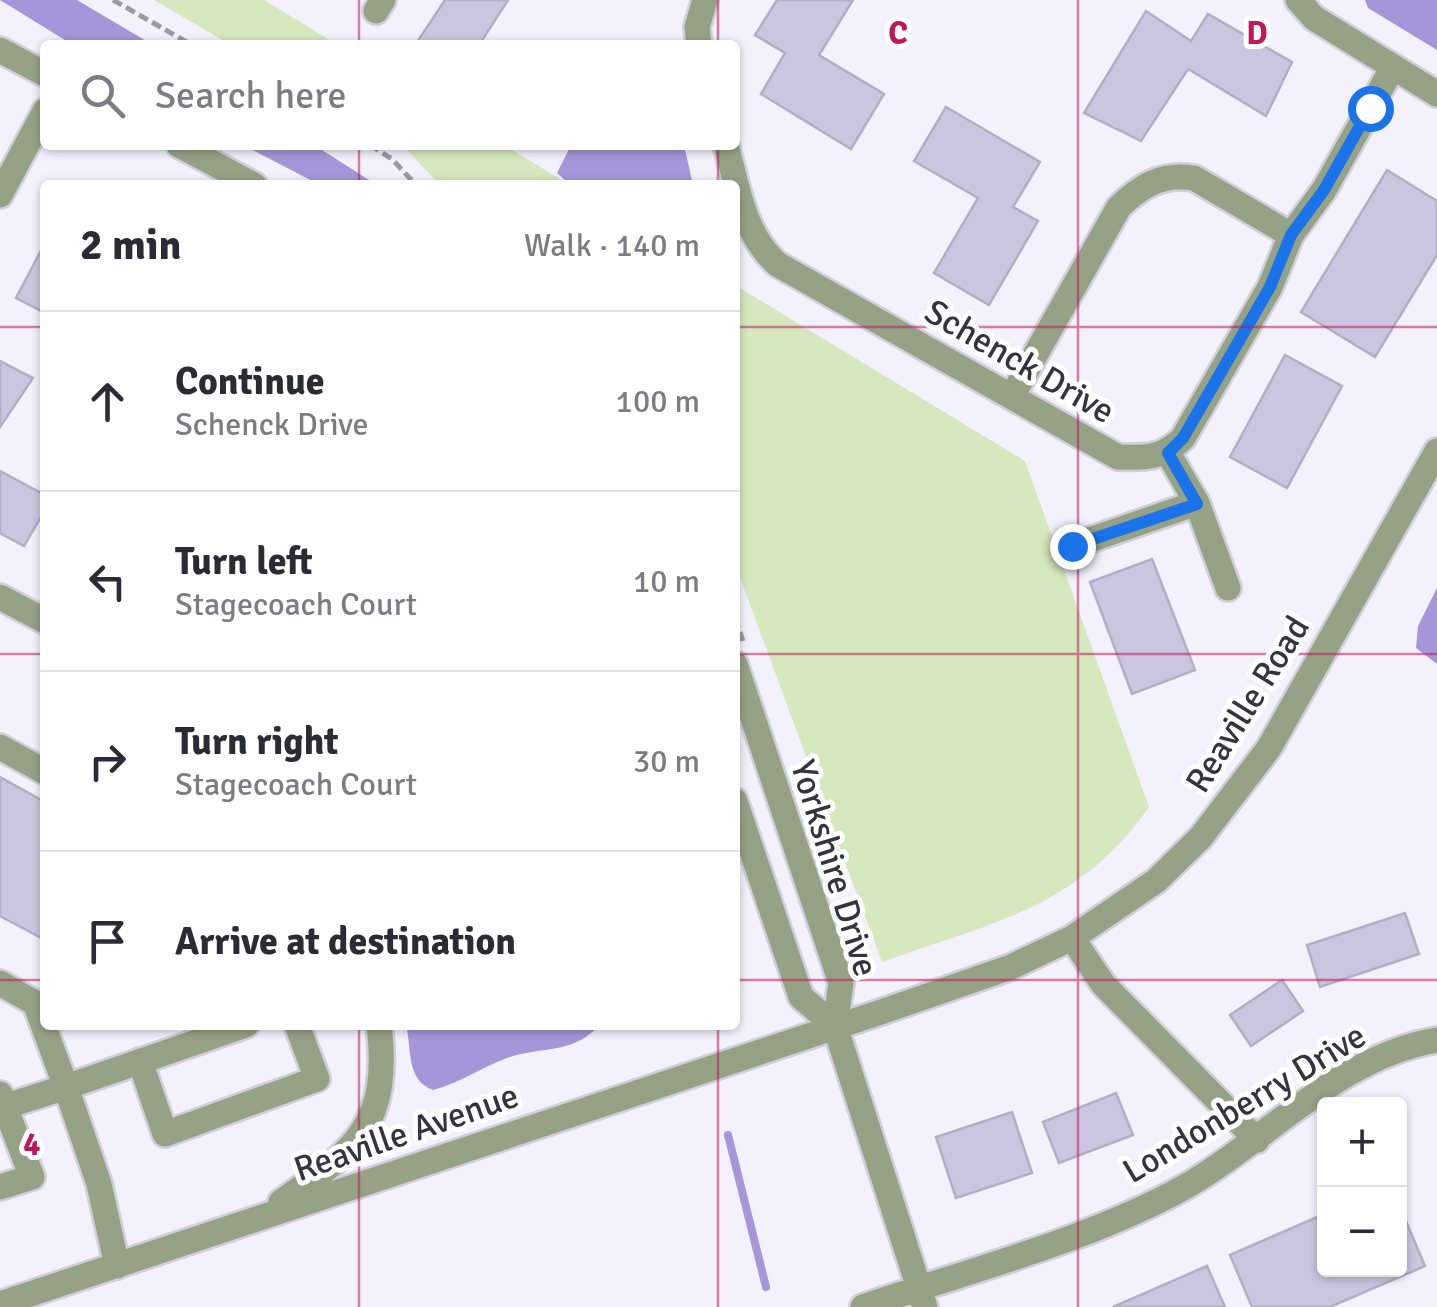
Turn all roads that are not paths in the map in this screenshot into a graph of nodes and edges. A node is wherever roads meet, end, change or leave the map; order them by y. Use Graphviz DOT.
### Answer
graph roads {
  1 [pos="705,0"];
  2 [pos="1298,0"];
  3 [pos="698,40"];
  4 [pos="0,50"];
  5 [pos="1393,67"];
  6 [pos="40,71"];
  7 [pos="1437,94"];
  8 [pos="40,120"];
  9 [pos="188,150"];
  10 [pos="727,150"];
  11 [pos="245,180"];
  12 [pos="736,180"];
  13 [pos="0,195"];
  14 [pos="740,195"];
  15 [pos="1291,235"];
  16 [pos="1012,396"];
  17 [pos="1437,451"];
  18 [pos="1168,453"];
  19 [pos="1197,504"];
  20 [pos="1072,546"];
  21 [pos="1228,588"];
  22 [pos="0,597"];
  23 [pos="40,618"];
  24 [pos="740,679"];
  25 [pos="0,747"];
  26 [pos="40,769"];
  27 [pos="740,816"];
  28 [pos="1072,938"];
  29 [pos="0,984"];
  30 [pos="40,1016"];
  31 [pos="834,1026"];
  32 [pos="45,1030"];
  33 [pos="231,1030"];
  34 [pos="299,1030"];
  35 [pos="379,1030"];
  36 [pos="1437,1040"];
  37 [pos="140,1061"];
  38 [pos="66,1087"];
  39 [pos="2,1103"];
  40 [pos="1257,1140"];
  41 [pos="0,1188"];
  42 [pos="254,1221"];
  43 [pos="117,1266"];
  44 [pos="922,1297"];
  45 [pos="0,1304"];
  46 [pos="862,1307"];
  1 -- 3 [label="street"];
  2 -- 5 [label="street"];
  4 -- 6 [label="street"];
  5 -- 7 [label="street"];
  5 -- 15 [label="street"];
  8 -- 13 [label="street"];
  9 -- 11 [label="street"];
  10 -- 12 [label="street, Schenck Drive"];
  14 -- 16 [label="street, Schenck Drive"];
  15 -- 16 [label="street"];
  15 -- 18 [label="street"];
  16 -- 18 [label="street, Schenck Drive"];
  17 -- 28 [label="street, Reaville Road"];
  18 -- 19 [label="street"];
  19 -- 20 [label="street"];
  19 -- 21 [label="street"];
  22 -- 23 [label="street"];
  24 -- 31 [label="street, Yorkshire Drive"];
  25 -- 26 [label="street"];
  27 -- 31 [label="street, Yorkshire Drive"];
  28 -- 31 [label="street, Reaville Road"];
  28 -- 40 [label="street"];
  29 -- 30 [label="street"];
  31 -- 42 [label="street, Reaville Avenue"];
  31 -- 44 [label="street"];
  32 -- 38 [label="street"];
  33 -- 37 [label="street"];
  34 -- 37 [label="street"];
  35 -- 42 [label="street"];
  36 -- 40 [label="street, Londonberry Drive"];
  37 -- 38 [label="street"];
  38 -- 39 [label="street"];
  38 -- 43 [label="street"];
  39 -- 41 [label="street"];
  40 -- 44 [label="street, Londonberry Drive"];
  42 -- 43 [label="street, Reaville Avenue"];
  43 -- 45 [label="street, Reaville Avenue"];
  44 -- 46 [label="street, Londonberry Drive"];
}
